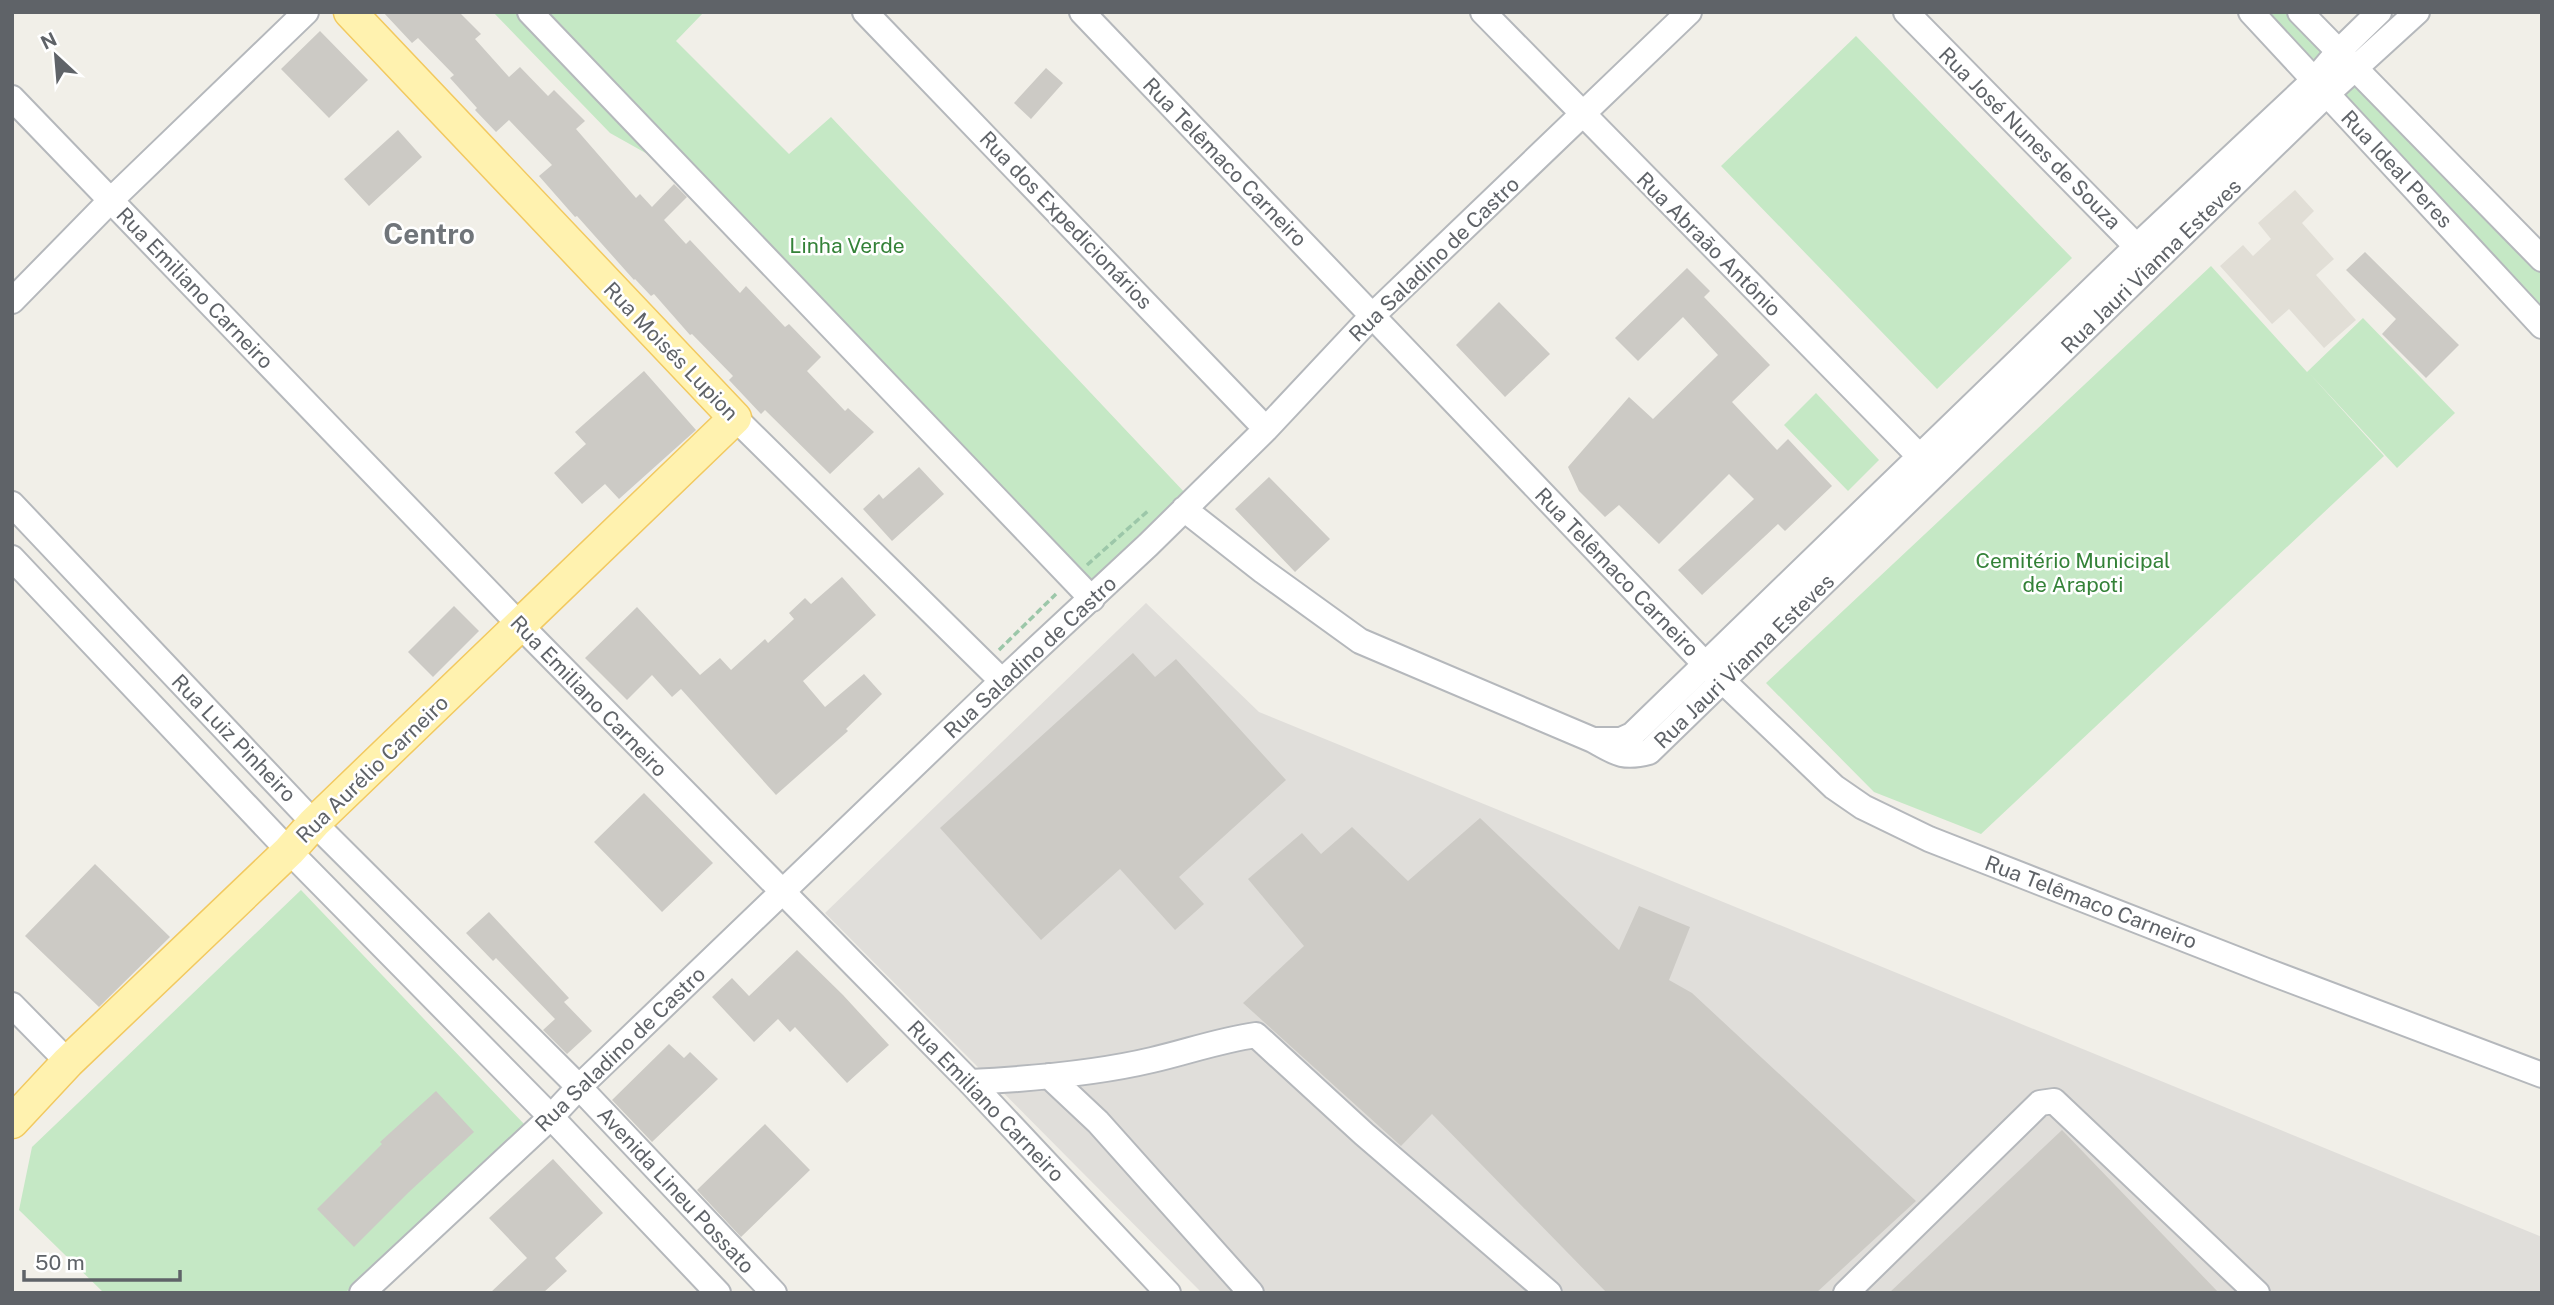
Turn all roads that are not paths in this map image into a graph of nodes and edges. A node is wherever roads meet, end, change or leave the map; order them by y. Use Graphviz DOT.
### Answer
graph roads {
  1 [pos="306,12"];
  2 [pos="350,12"];
  3 [pos="530,12"];
  4 [pos="865,12"];
  5 [pos="1082,12"];
  6 [pos="1483,12"];
  7 [pos="1689,12"];
  8 [pos="1906,12"];
  9 [pos="2251,12"];
  10 [pos="2300,12"];
  11 [pos="2379,12"];
  12 [pos="2417,12"];
  13 [pos="2338,52"];
  14 [pos="2357,69"];
  15 [pos="2321,87"];
  16 [pos="12,97"];
  17 [pos="1582,115"];
  18 [pos="111,200"];
  19 [pos="2145,255"];
  20 [pos="2542,259"];
  21 [pos="12,301"];
  22 [pos="1373,316"];
  23 [pos="2542,326"];
  24 [pos="735,418"];
  25 [pos="1266,429"];
  26 [pos="1928,466"];
  27 [pos="12,505"];
  28 [pos="1184,509"];
  29 [pos="12,558"];
  30 [pos="1092,599"];
  31 [pos="520,625"];
  32 [pos="1704,663"];
  33 [pos="993,672"];
  34 [pos="1723,682"];
  35 [pos="1593,740"];
  36 [pos="314,822"];
  37 [pos="289,851"];
  38 [pos="783,892"];
  39 [pos="12,1005"];
  40 [pos="68,1062"];
  41 [pos="2542,1075"];
  42 [pos="1049,1076"];
  43 [pos="970,1082"];
  44 [pos="579,1087"];
  45 [pos="551,1117"];
  46 [pos="12,1122"];
  47 [pos="681,1194"];
  48 [pos="653,1223"];
  49 [pos="367,1291"];
  50 [pos="718,1293"];
  51 [pos="774,1293"];
  52 [pos="1168,1293"];
  53 [pos="1251,1293"];
  54 [pos="1549,1293"];
  55 [pos="1846,1293"];
  56 [pos="2257,1293"];
  1 -- 18 [label="street"];
  2 -- 24 [label="main road, Rua Moisés Lupion"];
  3 -- 30 [label="street"];
  4 -- 25 [label="street, Rua dos Expedicionários"];
  5 -- 22 [label="street, Rua Telêmaco Carneiro"];
  6 -- 17 [label="street, Rua Abraão Antônio"];
  7 -- 17 [label="street, Rua Saladino de Castro"];
  8 -- 19 [label="street, Rua José Nunes de Souza"];
  9 -- 15 [label="street, Rua Ideal Peres"];
  10 -- 13 [label="street, Rua Ideal Peres"];
  11 -- 13 [label="street, Rua Jauri Vianna Esteves"];
  12 -- 14 [label="street, Rua Jauri Vianna Esteves"];
  13 -- 14 [label="street, Rua Ideal Peres"];
  13 -- 15 [label="street, Rua Jauri Vianna Esteves"];
  14 -- 15 [label="street, Rua Jauri Vianna Esteves"];
  14 -- 20 [label="street, Rua Ideal Peres"];
  15 -- 19 [label="street, Rua Jauri Vianna Esteves"];
  15 -- 23 [label="street, Rua Ideal Peres"];
  16 -- 18 [label="street, Rua Emiliano Carneiro"];
  17 -- 22 [label="street, Rua Saladino de Castro"];
  17 -- 26 [label="street, Rua Abraão Antônio"];
  18 -- 21 [label="street"];
  18 -- 31 [label="street, Rua Emiliano Carneiro"];
  19 -- 26 [label="street, Rua Jauri Vianna Esteves"];
  22 -- 25 [label="street, Rua Saladino de Castro"];
  22 -- 32 [label="street, Rua Telêmaco Carneiro"];
  24 -- 31 [label="main road, Rua Aurélio Carneiro"];
  24 -- 33 [label="street, Rua Moisés Lupion"];
  25 -- 28 [label="street, Rua Saladino de Castro"];
  26 -- 32 [label="street, Rua Jauri Vianna Esteves"];
  26 -- 34 [label="street, Rua Jauri Vianna Esteves"];
  27 -- 36 [label="street, Rua Luiz Pinheiro"];
  28 -- 30 [label="street, Rua Saladino de Castro"];
  28 -- 35 [label="street"];
  29 -- 37 [label="street, Rua Luiz Pinheiro"];
  30 -- 33 [label="street, Rua Saladino de Castro"];
  31 -- 36 [label="main road, Rua Aurélio Carneiro"];
  31 -- 38 [label="street, Rua Emiliano Carneiro"];
  32 -- 34 [label="street, Rua Telêmaco Carneiro"];
  32 -- 35 [label="street, Rua Jauri Vianna Esteves"];
  33 -- 38 [label="street, Rua Saladino de Castro"];
  34 -- 35 [label="street, Rua Jauri Vianna Esteves"];
  34 -- 41 [label="street, Rua Telêmaco Carneiro"];
  36 -- 37 [label="main road, Rua Aurélio Carneiro"];
  36 -- 44 [label="street, Rua Luiz Pinheiro"];
  37 -- 40 [label="main road, Rua Aurélio Carneiro"];
  37 -- 45 [label="street, Rua Luiz Pinheiro"];
  38 -- 43 [label="street, Rua Emiliano Carneiro"];
  38 -- 44 [label="street, Rua Saladino de Castro"];
  39 -- 40 [label="street"];
  40 -- 46 [label="main road, Rua Aurélio Carneiro"];
  42 -- 43 [label="street"];
  42 -- 53 [label="street"];
  42 -- 54 [label="street"];
  43 -- 52 [label="street, Rua Emiliano Carneiro"];
  44 -- 45 [label="street, Rua Saladino de Castro"];
  44 -- 47 [label="street, Avenida Lineu Possato"];
  45 -- 48 [label="street, Avenida Lineu Possato"];
  45 -- 49 [label="street, Rua Saladino de Castro"];
  47 -- 48 [label="street"];
  47 -- 51 [label="street, Avenida Lineu Possato"];
  48 -- 50 [label="street, Avenida Lineu Possato"];
  55 -- 56 [label="street"];
}
